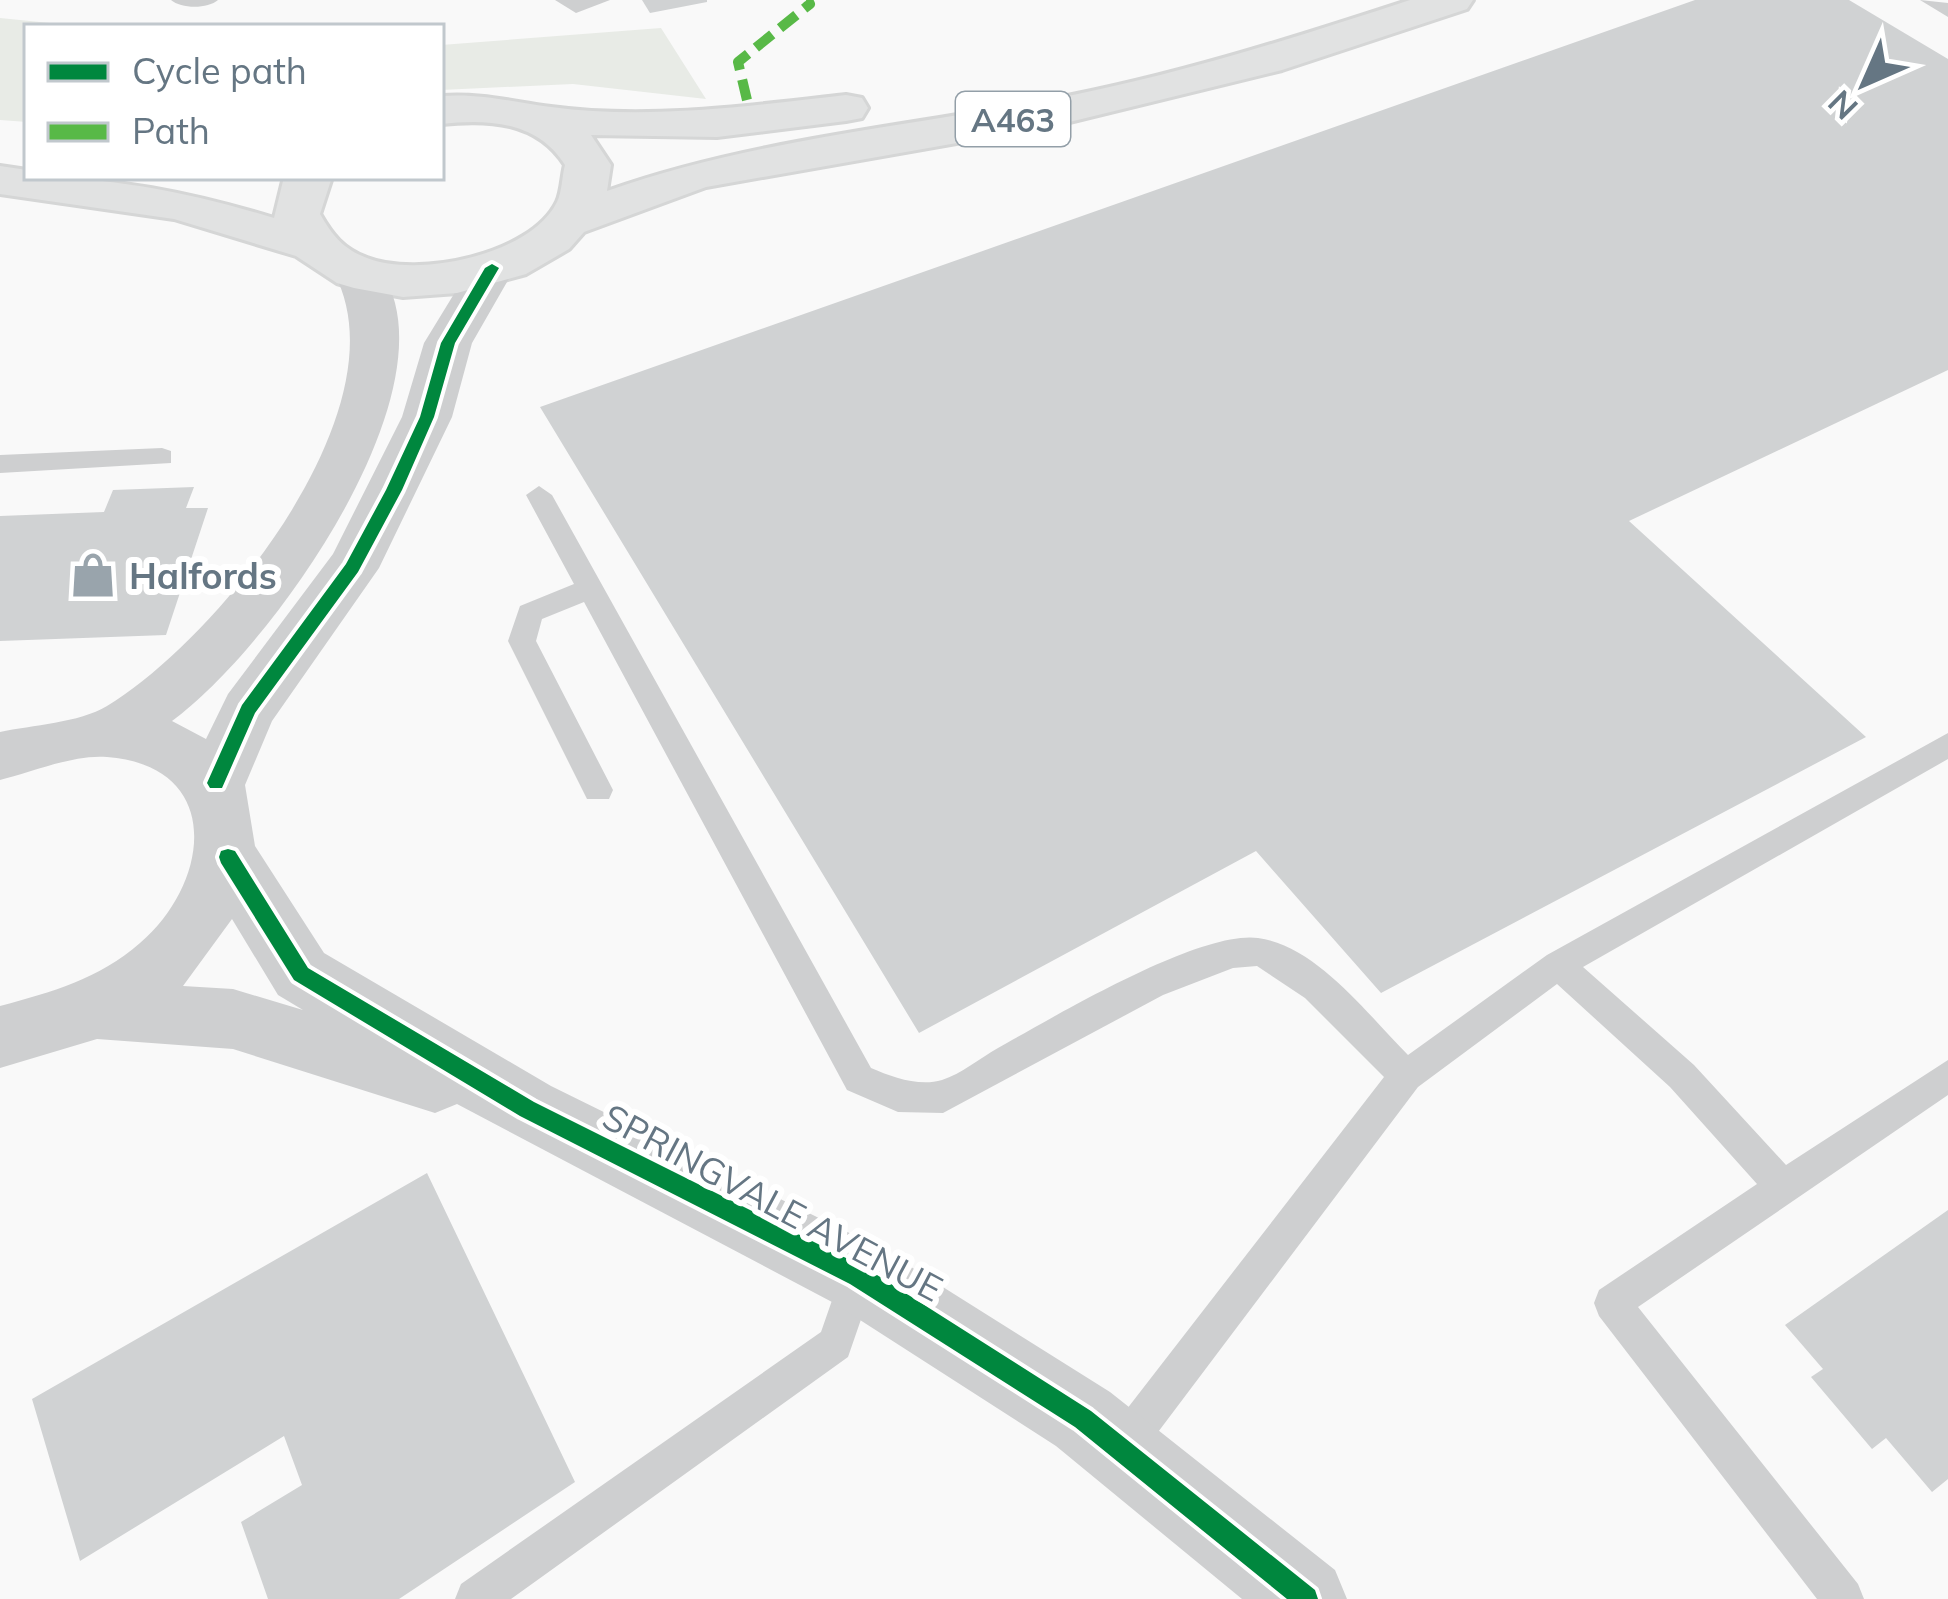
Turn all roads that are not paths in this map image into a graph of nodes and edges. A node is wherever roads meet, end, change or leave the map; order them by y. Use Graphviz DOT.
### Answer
graph roads {
  1 [pos="180,0"];
  2 [pos="209,0"];
  3 [pos="564,0"];
  4 [pos="601,0"];
  5 [pos="1333,0"];
  6 [pos="1451,0"];
  7 [pos="1929,0"];
  8 [pos="1948,11"];
  9 [pos="444,110"];
  10 [pos="544,121"];
  11 [pos="0,180"];
  12 [pos="307,180"];
  13 [pos="572,220"];
  14 [pos="309,244"];
  15 [pos="492,268"];
  16 [pos="356,273"];
  17 [pos="162,457"];
  18 [pos="0,464"];
  19 [pos="538,495"];
  20 [pos="590,588"];
  21 [pos="112,733"];
  22 [pos="1948,745"];
  23 [pos="0,756"];
  24 [pos="216,783"];
  25 [pos="598,790"];
  26 [pos="228,857"];
  27 [pos="1558,965"];
  28 [pos="99,1010"];
  29 [pos="0,1037"];
  30 [pos="1406,1076"];
  31 [pos="1948,1076"];
  32 [pos="527,1109"];
  33 [pos="1783,1187"];
  34 [pos="858,1276"];
  35 [pos="1120,1450"];
  36 [pos="476,1599"];
  37 [pos="1306,1599"];
  38 [pos="1843,1599"];
  1 -- 2 [label="lane"];
  3 -- 4 [label="lane"];
  5 -- 10 [label="highway, A463"];
  6 -- 13 [label="highway, A463"];
  7 -- 8 [label="lane"];
  9 -- 10 [label="highway, A463"];
  10 -- 13 [label="highway"];
  11 -- 14 [label="highway, A463"];
  12 -- 14 [label="highway"];
  13 -- 15 [label="highway, A463"];
  14 -- 16 [label="highway, A463"];
  15 -- 16 [label="highway, A463"];
  15 -- 24 [label="street"];
  16 -- 21 [label="street"];
  17 -- 18 [label="lane"];
  19 -- 20 [label="lane"];
  20 -- 25 [label="lane"];
  20 -- 30 [label="lane"];
  21 -- 23 [label="street"];
  21 -- 24 [label="street"];
  22 -- 27 [label="lane"];
  24 -- 26 [label="street"];
  26 -- 28 [label="street"];
  26 -- 32 [label="street, SPRINGVALE AVENUE"];
  27 -- 30 [label="lane"];
  27 -- 33 [label="lane"];
  28 -- 29 [label="street"];
  28 -- 32 [label="street, SPRINGVALE AVENUE"];
  30 -- 35 [label="lane"];
  31 -- 33 [label="lane"];
  32 -- 34 [label="street, SPRINGVALE AVENUE"];
  33 -- 38 [label="lane"];
  34 -- 35 [label="street, SPRINGVALE AVENUE"];
  34 -- 36 [label="lane"];
  35 -- 37 [label="street, SPRINGVALE AVENUE"];
}
